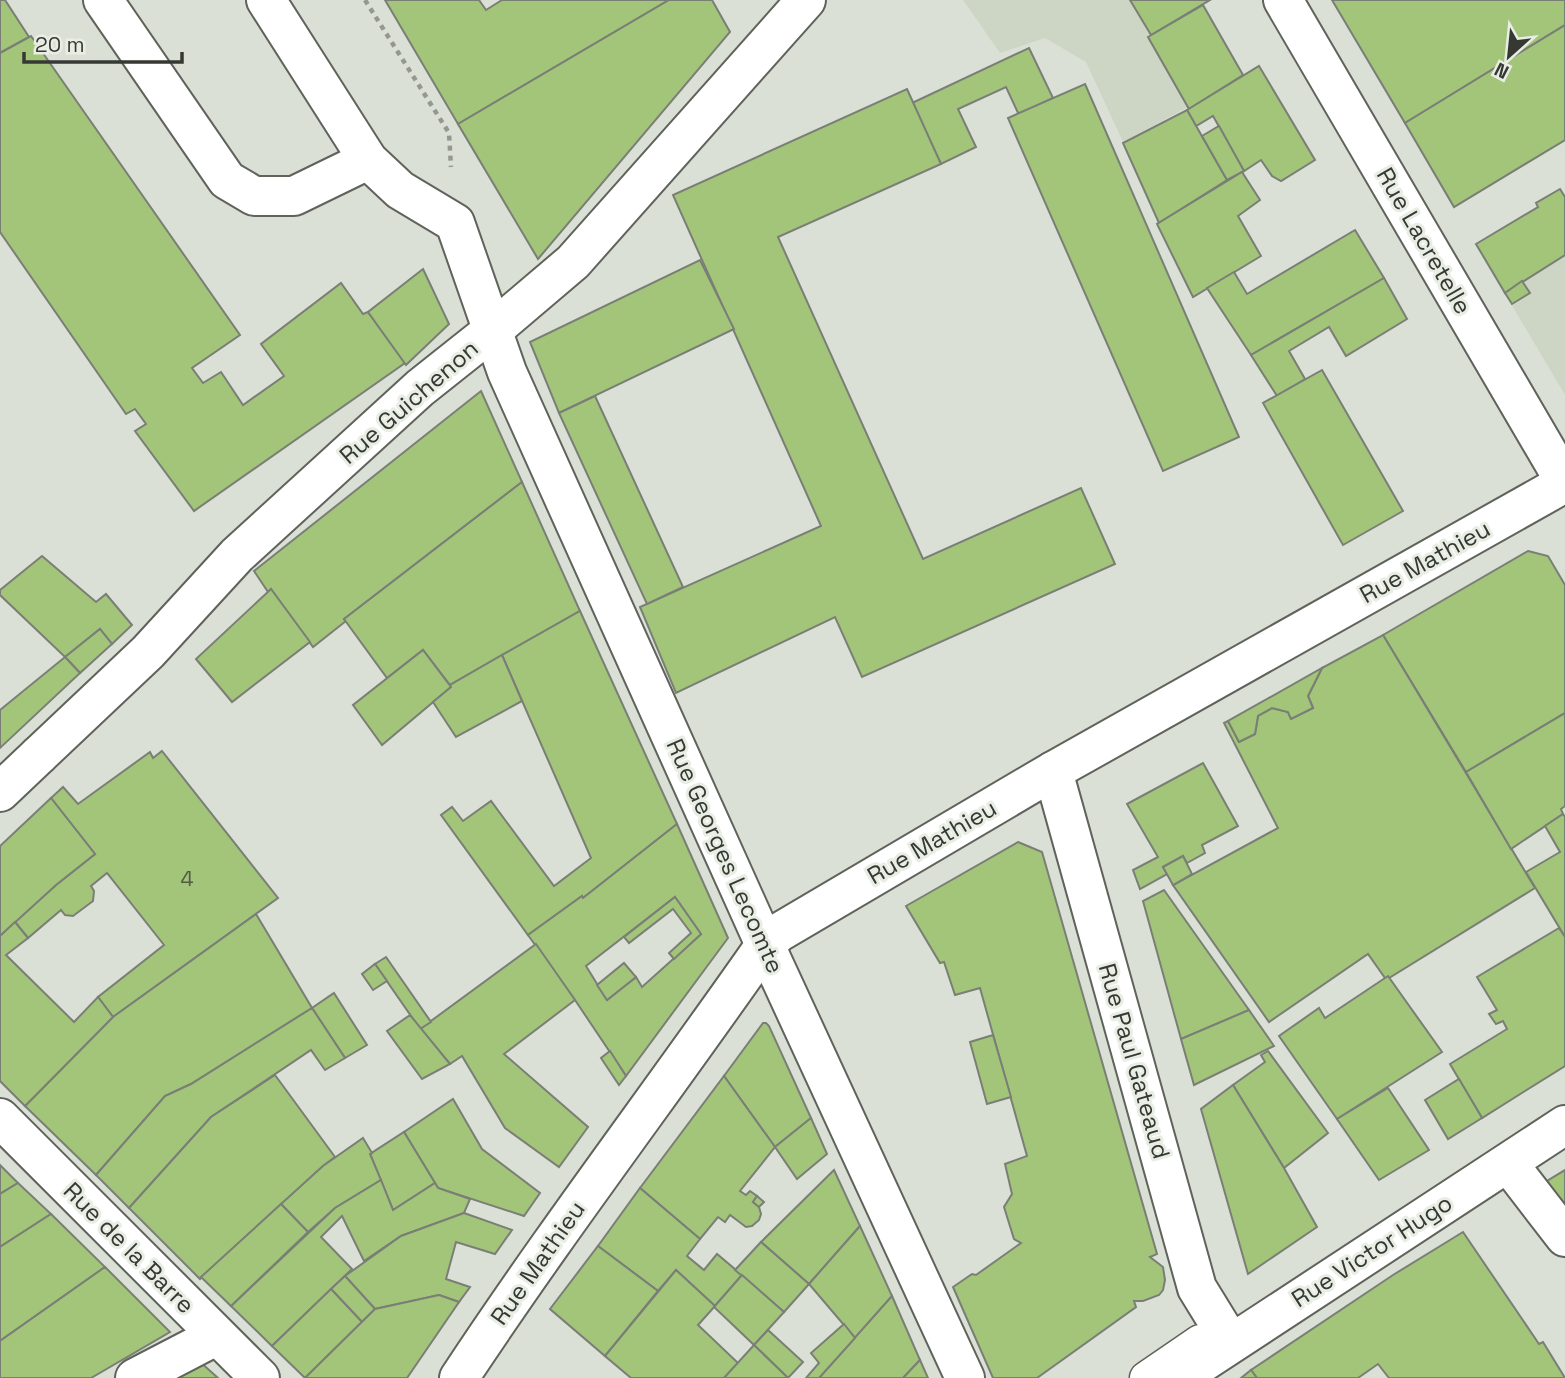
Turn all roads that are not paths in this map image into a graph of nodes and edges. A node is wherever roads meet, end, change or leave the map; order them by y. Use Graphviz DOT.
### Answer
graph roads {
  1 [pos="103,0"];
  2 [pos="266,0"];
  3 [pos="806,0"];
  4 [pos="1283,0"];
  5 [pos="368,160"];
  6 [pos="493,330"];
  7 [pos="1565,483"];
  8 [pos="1053,771"];
  9 [pos="0,792"];
  10 [pos="765,945"];
  11 [pos="1565,1104"];
  12 [pos="0,1118"];
  13 [pos="1565,1125"];
  14 [pos="1508,1163"];
  15 [pos="1565,1237"];
  16 [pos="216,1336"];
  17 [pos="1224,1336"];
  18 [pos="135,1378"];
  19 [pos="260,1378"];
  20 [pos="459,1378"];
  21 [pos="965,1378"];
  22 [pos="1146,1378"];
  23 [pos="1179,1378"];
  1 -- 5 [label="street"];
  2 -- 5 [label="street"];
  3 -- 6 [label="street, Rue Guichenon"];
  4 -- 7 [label="street, Rue Lacretelle"];
  5 -- 6 [label="street, Rue Georges Lecomte"];
  6 -- 9 [label="street, Rue Guichenon"];
  6 -- 10 [label="street, Rue Georges Lecomte"];
  7 -- 8 [label="street, Rue Mathieu"];
  8 -- 10 [label="street, Rue Mathieu"];
  8 -- 17 [label="street, Rue Paul Gateaud"];
  10 -- 20 [label="street, Rue Mathieu"];
  10 -- 21 [label="street, Rue Georges Lecomte"];
  11 -- 17 [label="lane"];
  12 -- 16 [label="street, Rue de la Barre"];
  13 -- 14 [label="street, Rue Victor Hugo"];
  14 -- 15 [label="street"];
  14 -- 17 [label="street, Rue Victor Hugo"];
  16 -- 18 [label="street"];
  16 -- 19 [label="street, Rue de la Barre"];
  17 -- 22 [label="lane"];
  17 -- 23 [label="street, Rue Victor Hugo"];
}
